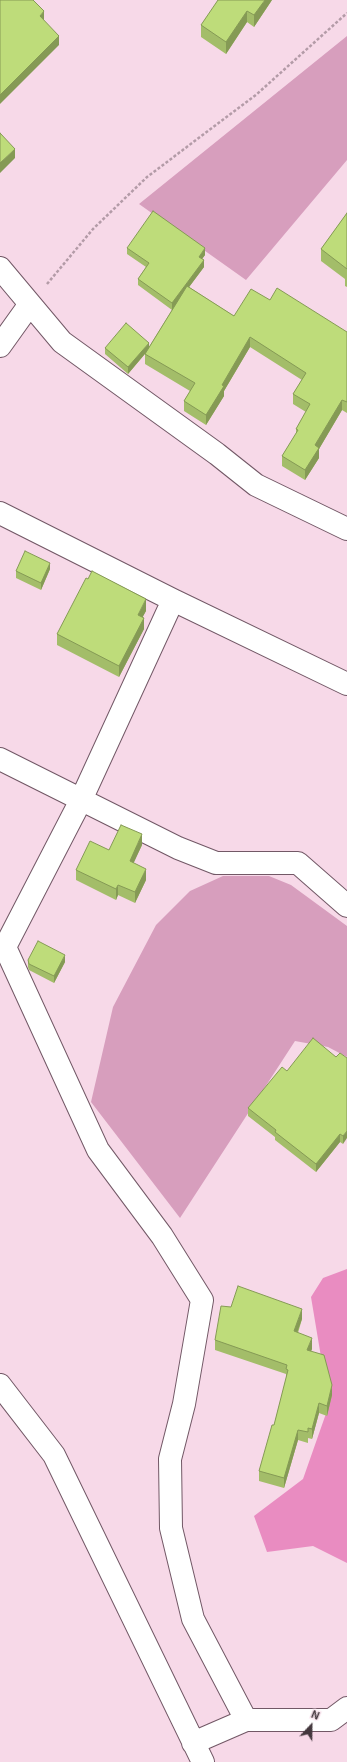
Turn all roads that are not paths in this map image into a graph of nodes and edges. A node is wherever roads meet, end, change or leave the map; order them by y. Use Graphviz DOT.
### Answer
graph roads {
  1 [pos="0,268"];
  2 [pos="30,304"];
  3 [pos="0,346"];
  4 [pos="0,513"];
  5 [pos="347,530"];
  6 [pos="173,600"];
  7 [pos="347,684"];
  8 [pos="0,759"];
  9 [pos="81,800"];
  10 [pos="347,906"];
  11 [pos="3,948"];
  12 [pos="0,1384"];
  13 [pos="347,1708"];
  14 [pos="246,1720"];
  15 [pos="193,1743"];
  16 [pos="203,1762"];
  1 -- 2 [label="street"];
  2 -- 3 [label="street"];
  2 -- 5 [label="street"];
  4 -- 6 [label="street"];
  6 -- 7 [label="street"];
  6 -- 9 [label="street"];
  8 -- 9 [label="street"];
  9 -- 10 [label="street"];
  9 -- 11 [label="street"];
  11 -- 14 [label="street"];
  12 -- 15 [label="street"];
  13 -- 14 [label="street"];
  14 -- 15 [label="street"];
  15 -- 16 [label="street"];
}
